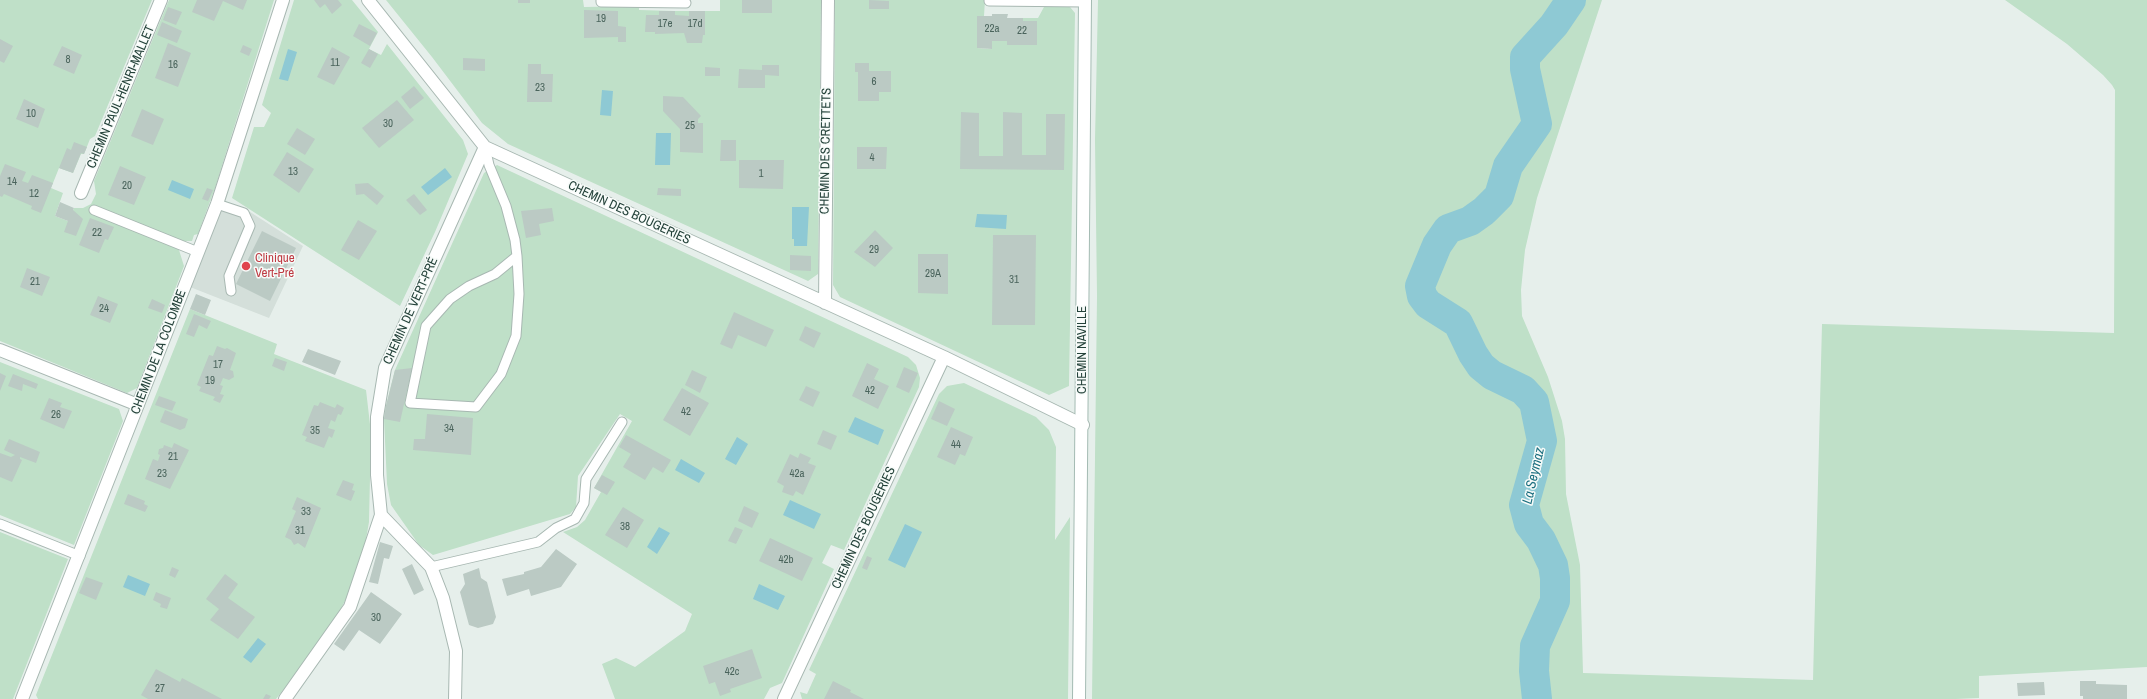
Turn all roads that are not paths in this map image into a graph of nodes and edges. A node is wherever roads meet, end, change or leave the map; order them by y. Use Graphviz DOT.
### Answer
graph roads {
  1 [pos="161,0"];
  2 [pos="283,0"];
  3 [pos="368,0"];
  4 [pos="601,0"];
  5 [pos="828,0"];
  6 [pos="989,1"];
  7 [pos="1085,1"];
  8 [pos="686,2"];
  9 [pos="485,147"];
  10 [pos="81,193"];
  11 [pos="218,204"];
  12 [pos="94,210"];
  13 [pos="198,252"];
  14 [pos="516,256"];
  15 [pos="231,291"];
  16 [pos="825,302"];
  17 [pos="0,350"];
  18 [pos="944,358"];
  19 [pos="138,405"];
  20 [pos="622,422"];
  21 [pos="1083,424"];
  22 [pos="381,515"];
  23 [pos="0,524"];
  24 [pos="80,556"];
  25 [pos="431,567"];
  26 [pos="22,699"];
  27 [pos="285,699"];
  28 [pos="455,699"];
  29 [pos="784,699"];
  30 [pos="1079,699"];
  1 -- 10 [label="street, CHEMIN PAUL-HENRI-MALLET"];
  2 -- 11 [label="street, CHEMIN DE LA COLOMBE"];
  3 -- 9 [label="street, CHEMIN DES BOUGERIES"];
  4 -- 8 [label="lane"];
  5 -- 16 [label="street, CHEMIN DES CRETTETS"];
  6 -- 7 [label="lane"];
  7 -- 21 [label="street, CHEMIN NAVILLE"];
  9 -- 14 [label="lane"];
  9 -- 16 [label="street, CHEMIN DES BOUGERIES"];
  9 -- 22 [label="street, CHEMIN DE VERT-PRÉ"];
  11 -- 13 [label="street, CHEMIN DE LA COLOMBE"];
  11 -- 15 [label="lane"];
  12 -- 13 [label="lane"];
  13 -- 19 [label="street, CHEMIN DE LA COLOMBE"];
  14 -- 14 [label="lane"];
  16 -- 18 [label="street, CHEMIN DES BOUGERIES"];
  17 -- 19 [label="street"];
  18 -- 21 [label="street, CHEMIN DES BOUGERIES"];
  18 -- 29 [label="street, CHEMIN DES BOUGERIES"];
  19 -- 24 [label="street, CHEMIN DE LA COLOMBE"];
  20 -- 25 [label="lane"];
  21 -- 30 [label="street, CHEMIN NAVILLE"];
  22 -- 25 [label="street"];
  22 -- 27 [label="street, CHEMIN DE VERT-PRÉ"];
  23 -- 24 [label="lane"];
  24 -- 26 [label="street, CHEMIN DE LA COLOMBE"];
  25 -- 28 [label="street"];
}
